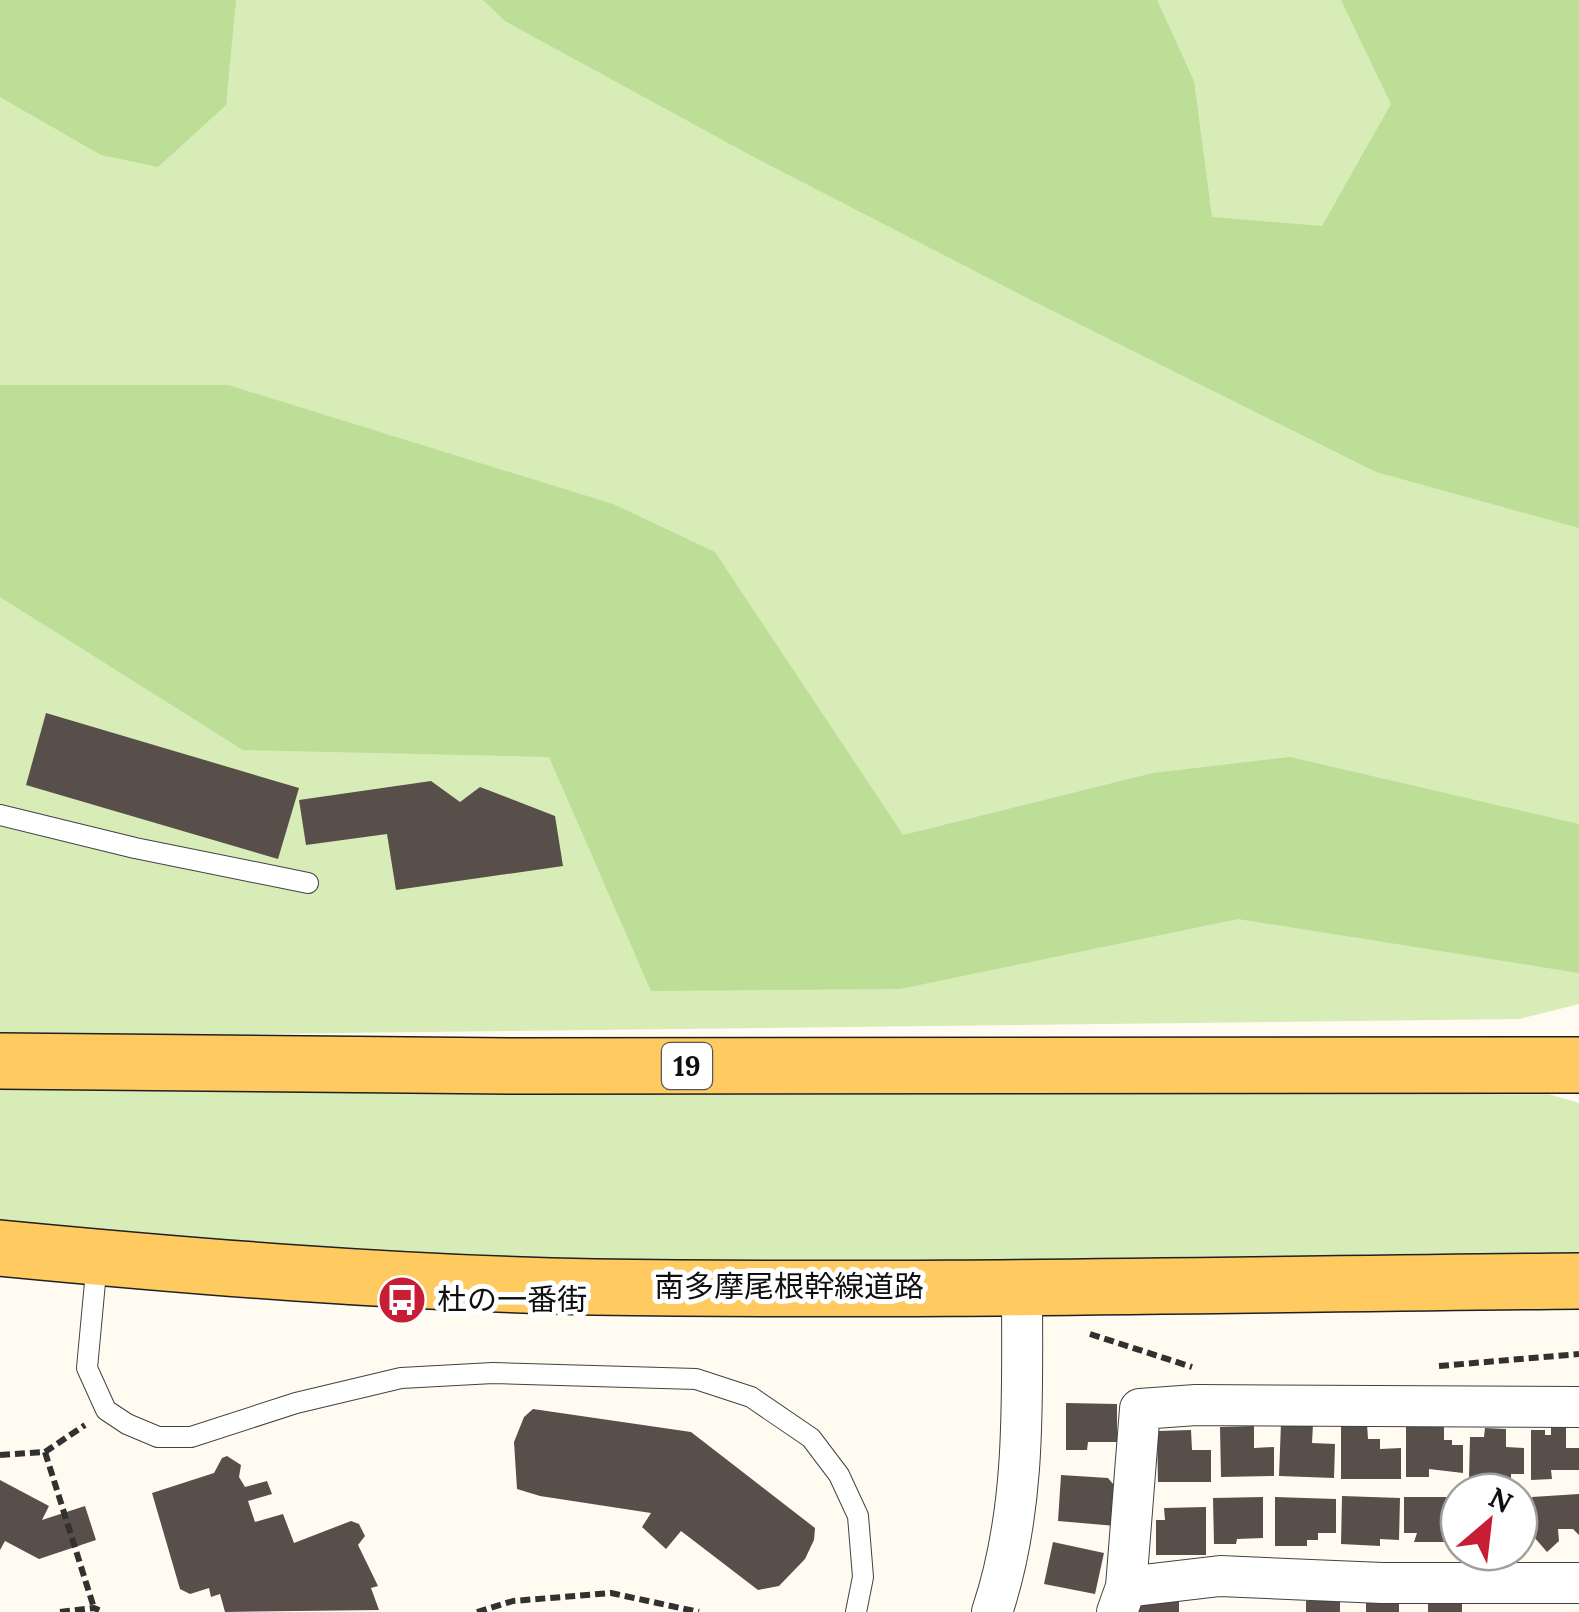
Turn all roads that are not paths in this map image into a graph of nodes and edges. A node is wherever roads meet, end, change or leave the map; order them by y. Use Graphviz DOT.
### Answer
graph roads {
  1 [pos="0,815"];
  2 [pos="308,883"];
  3 [pos="0,1061"];
  4 [pos="1565,1070"];
  5 [pos="0,1248"];
  6 [pos="98,1258"];
  7 [pos="1571,1279"];
  8 [pos="1022,1287"];
  9 [pos="1579,1407"];
  10 [pos="1579,1583"];
  11 [pos="1121,1599"];
  12 [pos="856,1612"];
  13 [pos="992,1612"];
  1 -- 2 [label="lane"];
  3 -- 4 [label="main road, 19"];
  5 -- 6 [label="main road, 南多摩尾根幹線道路"];
  6 -- 8 [label="main road, 南多摩尾根幹線道路"];
  6 -- 12 [label="lane"];
  7 -- 8 [label="main road, 南多摩尾根幹線道路"];
  8 -- 13 [label="street"];
  9 -- 11 [label="street"];
  10 -- 11 [label="street"];
}
